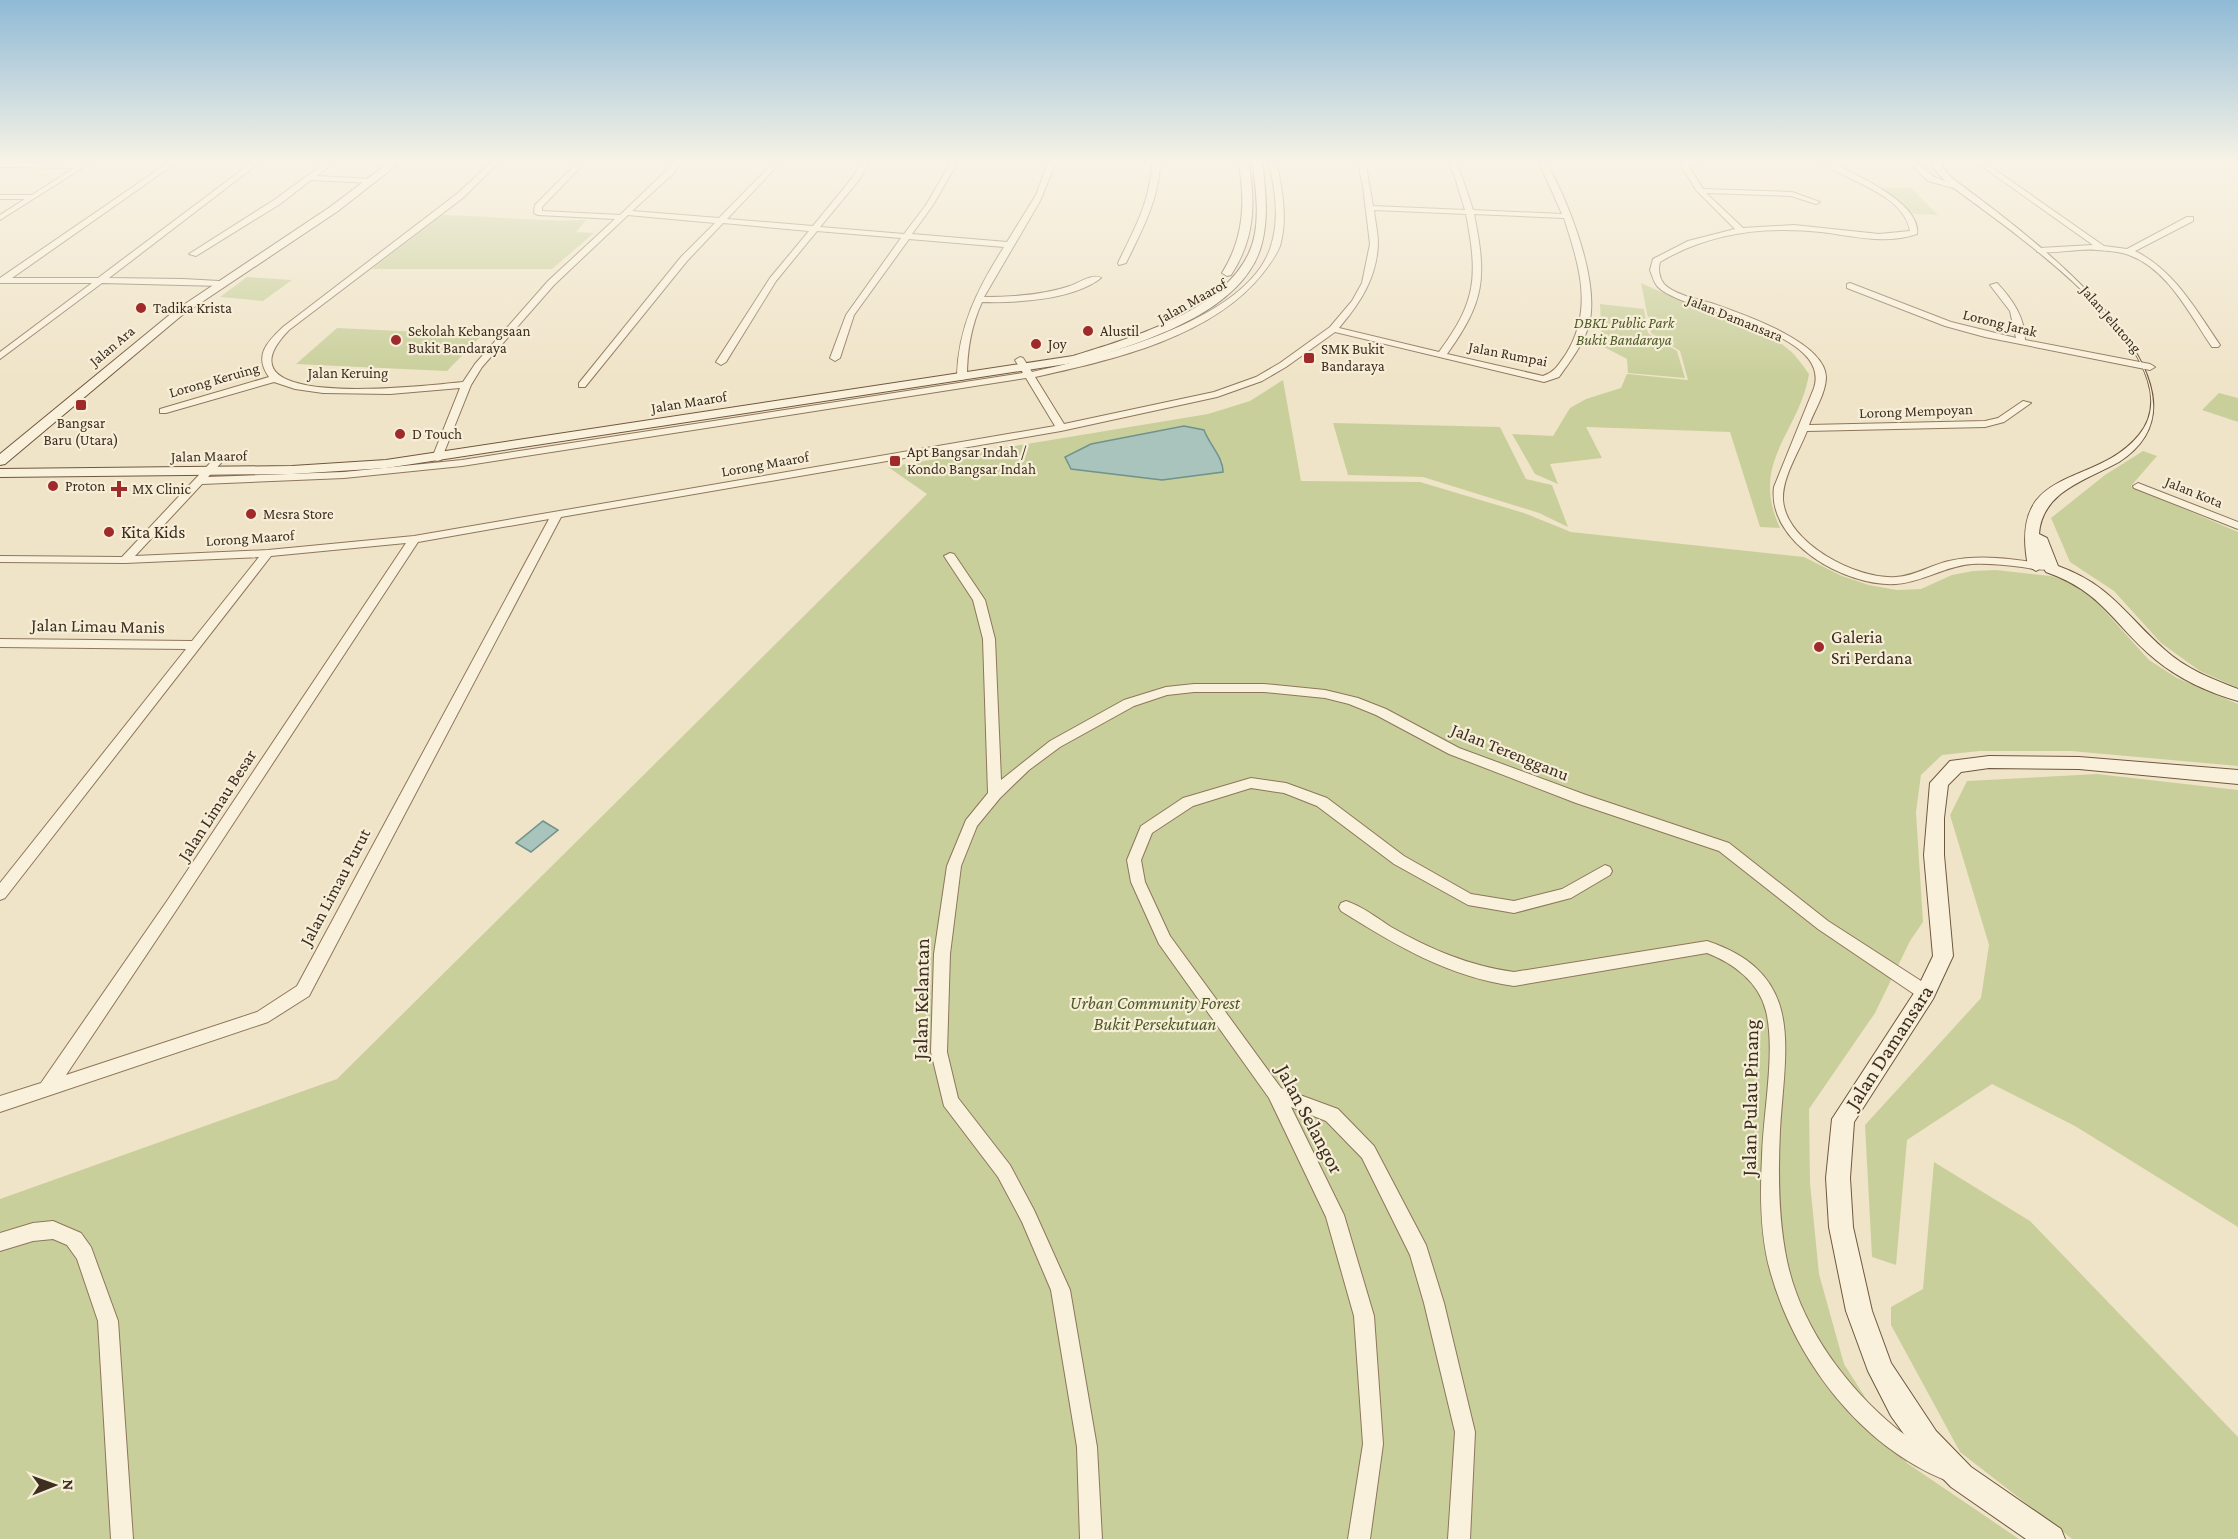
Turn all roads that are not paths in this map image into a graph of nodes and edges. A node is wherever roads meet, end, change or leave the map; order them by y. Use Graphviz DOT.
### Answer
graph roads {
  1 [pos="72,232"];
  2 [pos="164,232"];
  3 [pos="227,232"];
  4 [pos="296,232"];
  5 [pos="413,232"];
  6 [pos="607,232"];
  7 [pos="712,232"];
  8 [pos="813,232"];
  9 [pos="853,232"];
  10 [pos="908,232"];
  11 [pos="1019,232"];
  12 [pos="1136,232"];
  13 [pos="1245,232"];
  14 [pos="1258,232"];
  15 [pos="1277,232"];
  16 [pos="1373,232"];
  17 [pos="1472,232"];
  18 [pos="1571,232"];
  19 [pos="1734,232"];
  20 [pos="1845,232"];
  21 [pos="1914,232"];
  22 [pos="2016,232"];
  23 [pos="2079,232"];
  24 [pos="2165,232"];
  25 [pos="904,237"];
  26 [pos="1011,245"];
  27 [pos="2103,249"];
  28 [pos="2040,250"];
  29 [pos="2131,253"];
  30 [pos="193,254"];
  31 [pos="2143,258"];
  32 [pos="2161,260"];
  33 [pos="1122,262"];
  34 [pos="230,276"];
  35 [pos="1096,278"];
  36 [pos="1,280"];
  37 [pos="99,280"];
  38 [pos="183,281"];
  39 [pos="219,284"];
  40 [pos="1994,285"];
  41 [pos="1850,286"];
  42 [pos="979,299"];
  43 [pos="1333,329"];
  44 [pos="2021,343"];
  45 [pos="2215,345"];
  46 [pos="1443,353"];
  47 [pos="0,356"];
  48 [pos="835,358"];
  49 [pos="721,362"];
  50 [pos="1025,367"];
  51 [pos="2150,367"];
  52 [pos="961,373"];
  53 [pos="273,379"];
  54 [pos="466,385"];
  55 [pos="582,386"];
  56 [pos="2026,404"];
  57 [pos="163,411"];
  58 [pos="1060,428"];
  59 [pos="1802,428"];
  60 [pos="439,453"];
  61 [pos="0,462"];
  62 [pos="207,472"];
  63 [pos="0,473"];
  64 [pos="2138,486"];
  65 [pos="557,515"];
  66 [pos="2036,516"];
  67 [pos="2238,526"];
  68 [pos="2040,534"];
  69 [pos="414,539"];
  70 [pos="268,553"];
  71 [pos="950,556"];
  72 [pos="0,559"];
  73 [pos="125,560"];
  74 [pos="2043,567"];
  75 [pos="2073,575"];
  76 [pos="0,643"];
  77 [pos="197,645"];
  78 [pos="2238,694"];
  79 [pos="2238,777"];
  80 [pos="995,794"];
  81 [pos="1605,871"];
  82 [pos="0,894"];
  83 [pos="1346,907"];
  84 [pos="1926,993"];
  85 [pos="47,1088"];
  86 [pos="1275,1093"];
  87 [pos="0,1104"];
  88 [pos="0,1242"];
  89 [pos="1961,1477"];
  90 [pos="122,1539"];
  91 [pos="1091,1539"];
  92 [pos="1359,1539"];
  93 [pos="1459,1539"];
  94 [pos="2051,1539"];
  1 -- 36 [label="street"];
  2 -- 37 [label="street"];
  3 -- 30 [label="street"];
  4 -- 34 [label="street, Jalan Ara"];
  5 -- 53 [label="street"];
  6 -- 54 [label="street"];
  7 -- 55 [label="street"];
  8 -- 49 [label="street"];
  9 -- 25 [label="street"];
  10 -- 25 [label="street"];
  11 -- 26 [label="street"];
  12 -- 33 [label="street"];
  13 -- 50 [label="street, Jalan Maarof"];
  14 -- 50 [label="street, Jalan Maarof"];
  15 -- 50 [label="street, Jalan Maarof"];
  16 -- 43 [label="street, Lorong Maarof"];
  17 -- 46 [label="street"];
  18 -- 46 [label="street, Jalan Rumpai"];
  19 -- 59 [label="street, Jalan Damansara"];
  20 -- 21 [label="street, Jalan Damansara"];
  22 -- 28 [label="street, Jalan Jelutong"];
  23 -- 27 [label="street"];
  24 -- 29 [label="street"];
  25 -- 26 [label="street"];
  25 -- 48 [label="street"];
  26 -- 42 [label="street"];
  27 -- 28 [label="street"];
  27 -- 29 [label="street"];
  28 -- 51 [label="street, Jalan Jelutong"];
  29 -- 31 [label="street"];
  31 -- 32 [label="street"];
  31 -- 45 [label="street"];
  34 -- 38 [label="street"];
  34 -- 39 [label="street, Jalan Ara"];
  35 -- 42 [label="street"];
  36 -- 37 [label="street"];
  37 -- 38 [label="street"];
  37 -- 47 [label="street"];
  38 -- 39 [label="street"];
  39 -- 61 [label="street, Jalan Ara"];
  40 -- 44 [label="street"];
  41 -- 44 [label="street, Lorong Jarak"];
  42 -- 52 [label="street"];
  43 -- 46 [label="street, Jalan Rumpai"];
  43 -- 58 [label="street, Lorong Maarof"];
  44 -- 51 [label="street, Lorong Jarak"];
  50 -- 52 [label="street, Jalan Maarof"];
  50 -- 58 [label="street"];
  50 -- 62 [label="street, Jalan Maarof"];
  51 -- 66 [label="street, Jalan Jelutong"];
  52 -- 60 [label="street, Jalan Maarof"];
  53 -- 54 [label="street, Jalan Keruing"];
  53 -- 57 [label="street, Lorong Keruing"];
  54 -- 60 [label="street"];
  56 -- 59 [label="street, Lorong Mempoyan"];
  58 -- 65 [label="street, Lorong Maarof"];
  59 -- 74 [label="street, Jalan Damansara"];
  60 -- 62 [label="street, Jalan Maarof"];
  61 -- 62 [label="street, Jalan Maarof"];
  62 -- 63 [label="street, Jalan Maarof"];
  62 -- 73 [label="street"];
  64 -- 67 [label="street, Jalan Kota"];
  65 -- 69 [label="street, Lorong Maarof"];
  65 -- 85 [label="street, Jalan Limau Purut"];
  66 -- 68 [label="street"];
  66 -- 74 [label="street, Jalan Jelutong"];
  68 -- 74 [label="street"];
  68 -- 75 [label="street"];
  69 -- 70 [label="street, Lorong Maarof"];
  69 -- 85 [label="street, Jalan Limau Besar"];
  70 -- 73 [label="street, Lorong Maarof"];
  70 -- 77 [label="street"];
  71 -- 80 [label="street"];
  72 -- 73 [label="street, Lorong Maarof"];
  74 -- 75 [label="street, Jalan Damansara"];
  75 -- 78 [label="street, Jalan Damansara"];
  76 -- 77 [label="street, Jalan Limau Manis"];
  77 -- 82 [label="street"];
  79 -- 84 [label="street, Jalan Damansara"];
  80 -- 84 [label="street, Jalan Terengganu"];
  80 -- 91 [label="street, Jalan Kelantan"];
  81 -- 86 [label="street, Jalan Selangor"];
  83 -- 89 [label="street, Jalan Pulau Pinang"];
  84 -- 89 [label="street, Jalan Damansara"];
  85 -- 87 [label="street, Jalan Limau Purut"];
  86 -- 92 [label="street, Jalan Selangor"];
  86 -- 93 [label="street"];
  88 -- 90 [label="street"];
  89 -- 94 [label="street, Jalan Damansara"];
}
